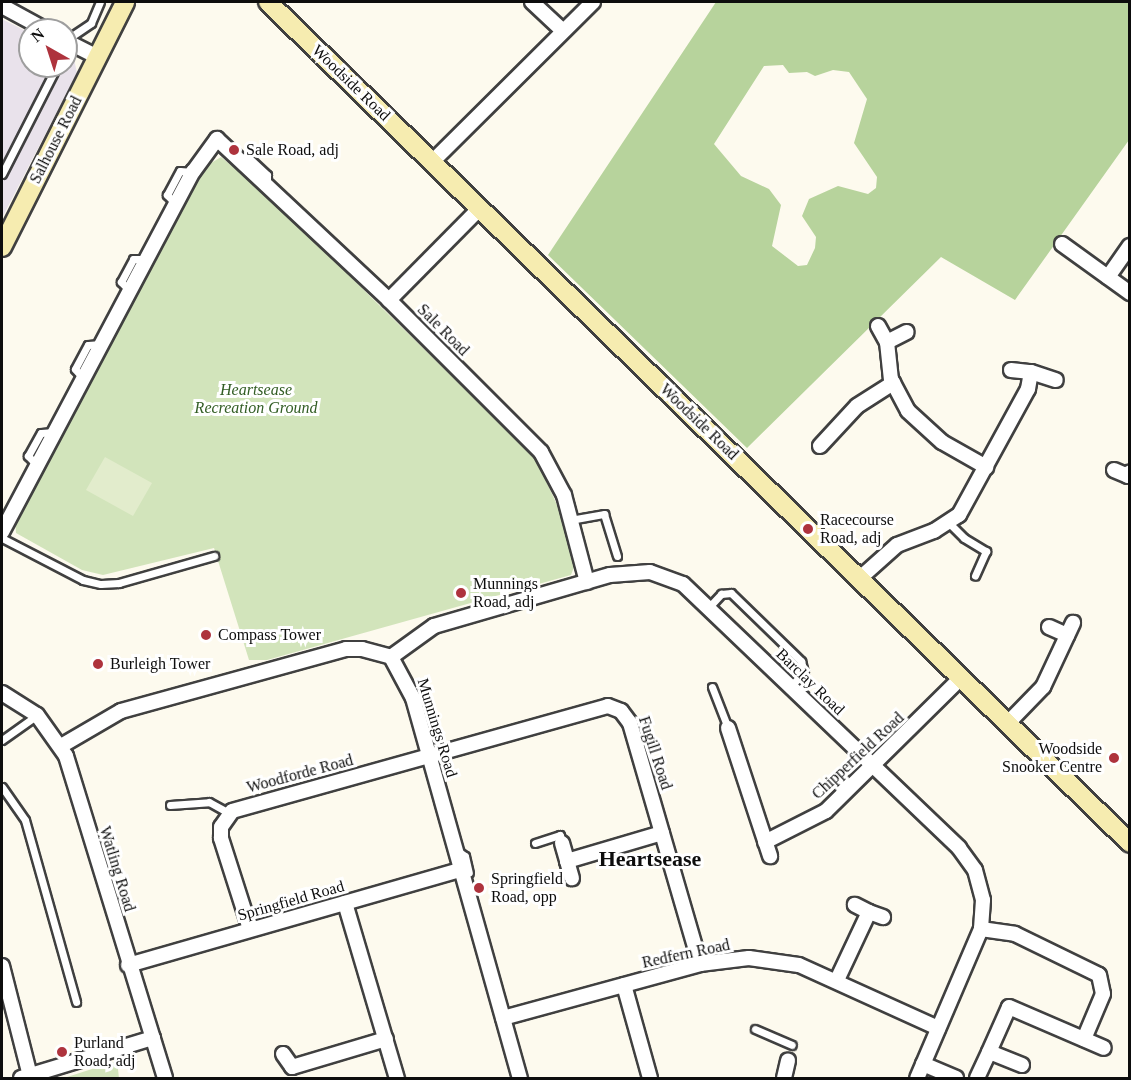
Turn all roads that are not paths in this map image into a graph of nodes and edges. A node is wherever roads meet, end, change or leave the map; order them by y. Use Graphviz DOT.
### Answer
graph roads {
  1 [pos="100,2"];
  2 [pos="125,2"];
  3 [pos="268,2"];
  4 [pos="532,2"];
  5 [pos="593,2"];
  6 [pos="2,6"];
  7 [pos="24,18"];
  8 [pos="563,31"];
  9 [pos="78,34"];
  10 [pos="78,49"];
  11 [pos="98,57"];
  12 [pos="51,78"];
  13 [pos="432,162"];
  14 [pos="2,174"];
  15 [pos="479,209"];
  16 [pos="1062,244"];
  17 [pos="1130,246"];
  18 [pos="2,247"];
  19 [pos="1108,278"];
  20 [pos="1130,293"];
  21 [pos="389,300"];
  22 [pos="878,326"];
  23 [pos="907,332"];
  24 [pos="887,342"];
  25 [pos="1011,370"];
  26 [pos="1031,372"];
  27 [pos="1056,380"];
  28 [pos="893,383"];
  29 [pos="820,446"];
  30 [pos="986,467"];
  31 [pos="1114,470"];
  32 [pos="1129,475"];
  33 [pos="570,520"];
  34 [pos="949,523"];
  35 [pos="2,532"];
  36 [pos="2,538"];
  37 [pos="214,556"];
  38 [pos="617,556"];
  39 [pos="975,576"];
  40 [pos="859,579"];
  41 [pos="588,582"];
  42 [pos="708,607"];
  43 [pos="1049,627"];
  44 [pos="391,657"];
  45 [pos="962,678"];
  46 [pos="791,686"];
  47 [pos="712,687"];
  48 [pos="2,693"];
  49 [pos="37,715"];
  50 [pos="1007,724"];
  51 [pos="728,728"];
  52 [pos="2,740"];
  53 [pos="61,746"];
  54 [pos="429,756"];
  55 [pos="874,766"];
  56 [pos="2,787"];
  57 [pos="170,805"];
  58 [pos="229,813"];
  59 [pos="662,833"];
  60 [pos="765,842"];
  61 [pos="535,843"];
  62 [pos="562,843"];
  63 [pos="1130,843"];
  64 [pos="457,850"];
  65 [pos="770,856"];
  66 [pos="567,861"];
  67 [pos="462,869"];
  68 [pos="572,878"];
  69 [pos="467,889"];
  70 [pos="345,903"];
  71 [pos="855,905"];
  72 [pos="869,912"];
  73 [pos="883,917"];
  74 [pos="250,929"];
  75 [pos="981,929"];
  76 [pos="700,964"];
  77 [pos="128,965"];
  78 [pos="2,966"];
  79 [pos="837,980"];
  80 [pos="624,985"];
  81 [pos="76,1002"];
  82 [pos="503,1018"];
  83 [pos="938,1028"];
  84 [pos="755,1029"];
  85 [pos="153,1038"];
  86 [pos="1084,1039"];
  87 [pos="386,1040"];
  88 [pos="784,1041"];
  89 [pos="792,1045"];
  90 [pos="1104,1048"];
  91 [pos="989,1052"];
  92 [pos="283,1054"];
  93 [pos="788,1060"];
  94 [pos="923,1064"];
  95 [pos="1022,1065"];
  96 [pos="292,1073"];
  97 [pos="26,1077"];
  98 [pos="165,1078"];
  99 [pos="397,1078"];
  100 [pos="520,1078"];
  101 [pos="650,1078"];
  102 [pos="784,1078"];
  103 [pos="917,1078"];
  104 [pos="956,1078"];
  105 [pos="977,1078"];
  1 -- 9 [label="lane"];
  2 -- 11 [label="street, Salhouse Road"];
  3 -- 13 [label="street, Woodside Road"];
  4 -- 8 [label="street"];
  5 -- 8 [label="street"];
  6 -- 7 [label="street"];
  8 -- 13 [label="street"];
  10 -- 11 [label="street"];
  11 -- 18 [label="street, Salhouse Road"];
  12 -- 14 [label="lane"];
  13 -- 15 [label="street, Woodside Road"];
  15 -- 21 [label="street"];
  15 -- 40 [label="street, Woodside Road"];
  16 -- 19 [label="street"];
  17 -- 19 [label="street"];
  19 -- 20 [label="street"];
  21 -- 33 [label="street, Sale Road"];
  21 -- 35 [label="street, Sale Road"];
  22 -- 24 [label="street"];
  23 -- 24 [label="street"];
  24 -- 28 [label="street"];
  25 -- 26 [label="street"];
  26 -- 27 [label="street"];
  26 -- 30 [label="street"];
  28 -- 29 [label="street"];
  28 -- 30 [label="street"];
  30 -- 34 [label="street"];
  31 -- 32 [label="street"];
  33 -- 38 [label="lane"];
  33 -- 41 [label="street, Sale Road"];
  34 -- 39 [label="lane"];
  34 -- 40 [label="street"];
  36 -- 37 [label="lane"];
  40 -- 45 [label="street, Woodside Road"];
  41 -- 42 [label="street, Barclay Road"];
  41 -- 44 [label="street, Barclay Road"];
  42 -- 46 [label="street, Barclay Road"];
  42 -- 46 [label="lane"];
  43 -- 50 [label="street"];
  44 -- 53 [label="street"];
  44 -- 54 [label="street, Munnings Road"];
  45 -- 50 [label="street, Woodside Road"];
  45 -- 55 [label="street, Chipperfield Road"];
  46 -- 55 [label="street, Barclay Road"];
  47 -- 51 [label="lane"];
  48 -- 49 [label="street, Watling Road"];
  49 -- 52 [label="lane"];
  49 -- 53 [label="street, Watling Road"];
  50 -- 63 [label="street, Woodside Road"];
  51 -- 60 [label="street"];
  53 -- 77 [label="street, Watling Road"];
  54 -- 58 [label="street, Woodforde Road"];
  54 -- 59 [label="street, Fugill Road"];
  54 -- 64 [label="street, Munnings Road"];
  55 -- 60 [label="street, Chipperfield Road"];
  55 -- 75 [label="street, Barclay Road"];
  56 -- 81 [label="lane"];
  57 -- 58 [label="lane"];
  58 -- 74 [label="street"];
  59 -- 66 [label="street"];
  59 -- 76 [label="street, Fugill Road"];
  60 -- 65 [label="street"];
  61 -- 62 [label="lane"];
  62 -- 66 [label="street"];
  64 -- 67 [label="street, Munnings Road"];
  64 -- 69 [label="lane"];
  66 -- 68 [label="street"];
  67 -- 69 [label="street, Munnings Road"];
  67 -- 70 [label="street, Springfield Road"];
  69 -- 82 [label="street, Munnings Road"];
  70 -- 74 [label="street, Springfield Road"];
  70 -- 87 [label="street"];
  71 -- 72 [label="street"];
  72 -- 73 [label="street"];
  72 -- 79 [label="street"];
  74 -- 77 [label="street, Springfield Road"];
  75 -- 83 [label="street, Barclay Road"];
  75 -- 86 [label="street"];
  76 -- 79 [label="street, Redfern Road"];
  76 -- 80 [label="street, Redfern Road"];
  77 -- 85 [label="street, Watling Road"];
  78 -- 97 [label="street"];
  79 -- 83 [label="street, Redfern Road"];
  80 -- 82 [label="street, Redfern Road"];
  80 -- 101 [label="street"];
  82 -- 100 [label="street, Munnings Road"];
  83 -- 94 [label="street, Barclay Road"];
  84 -- 88 [label="lane"];
  85 -- 97 [label="street"];
  85 -- 98 [label="street, Watling Road"];
  86 -- 90 [label="street"];
  86 -- 91 [label="street"];
  87 -- 96 [label="street"];
  87 -- 99 [label="street"];
  88 -- 89 [label="lane"];
  88 -- 93 [label="lane"];
  91 -- 95 [label="street"];
  91 -- 105 [label="street"];
  92 -- 96 [label="street"];
  93 -- 102 [label="street"];
  94 -- 103 [label="street, Barclay Road"];
  94 -- 104 [label="street"];
}
